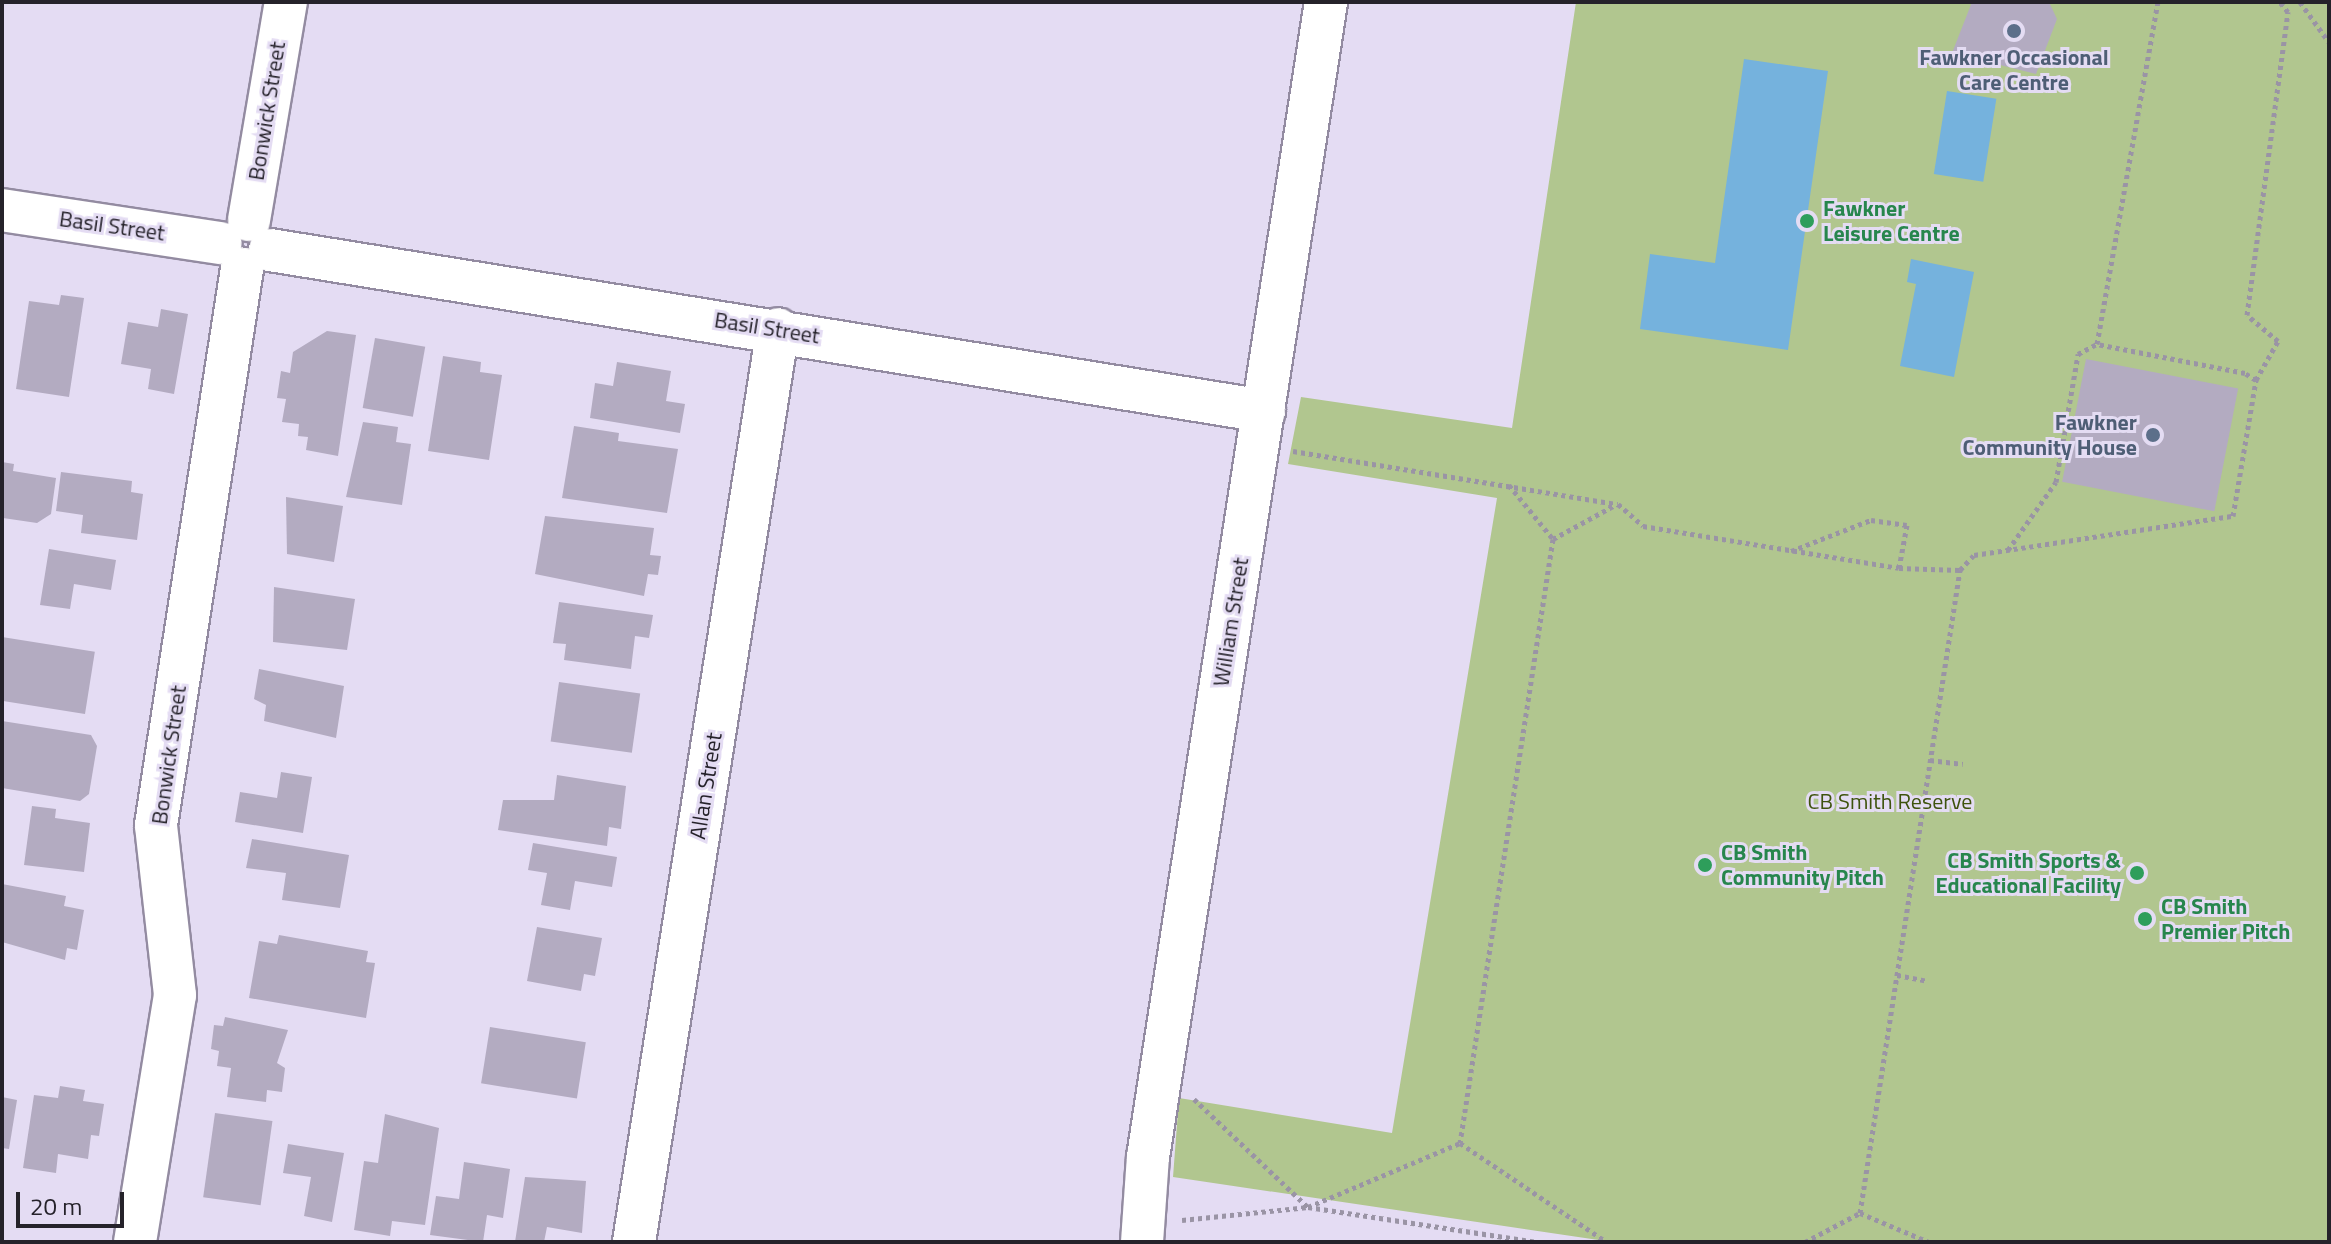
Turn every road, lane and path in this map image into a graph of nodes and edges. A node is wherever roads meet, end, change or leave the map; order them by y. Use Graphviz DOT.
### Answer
graph roads {
  1 [pos="286,2"];
  2 [pos="1326,2"];
  3 [pos="2158,2"];
  4 [pos="2280,2"];
  5 [pos="2300,2"];
  6 [pos="2329,42"];
  7 [pos="2,210"];
  8 [pos="246,245"];
  9 [pos="778,329"];
  10 [pos="2097,344"];
  11 [pos="2256,380"];
  12 [pos="1264,411"];
  13 [pos="1292,451"];
  14 [pos="1508,484"];
  15 [pos="1618,504"];
  16 [pos="1553,539"];
  17 [pos="2008,550"];
  18 [pos="1790,552"];
  19 [pos="1899,568"];
  20 [pos="1960,570"];
  21 [pos="1930,760"];
  22 [pos="1963,764"];
  23 [pos="1897,975"];
  24 [pos="1927,981"];
  25 [pos="1160,1080"];
  26 [pos="1460,1143"];
  27 [pos="1308,1207"];
  28 [pos="1860,1213"];
  29 [pos="1142,1232"];
  30 [pos="135,1242"];
  31 [pos="634,1242"];
  32 [pos="1537,1242"];
  33 [pos="1607,1242"];
  34 [pos="1805,1242"];
  35 [pos="1929,1242"];
  1 -- 8 [label="street, Bonwick Street"];
  2 -- 12 [label="street, William Street"];
  3 -- 10 [label="path"];
  4 -- 11 [label="path"];
  5 -- 6 [label="path"];
  7 -- 8 [label="street, Basil Street"];
  8 -- 9 [label="street, Basil Street"];
  8 -- 30 [label="street, Bonwick Street"];
  9 -- 12 [label="street, Basil Street"];
  9 -- 31 [label="street, Allan Street"];
  10 -- 11 [label="path"];
  10 -- 17 [label="path"];
  11 -- 17 [label="path"];
  12 -- 25 [label="street, William Street"];
  13 -- 14 [label="path"];
  14 -- 15 [label="path"];
  14 -- 16 [label="path"];
  15 -- 16 [label="path"];
  15 -- 18 [label="path"];
  16 -- 26 [label="path"];
  17 -- 20 [label="path"];
  18 -- 19 [label="path"];
  18 -- 19 [label="path"];
  19 -- 20 [label="path"];
  20 -- 21 [label="path"];
  21 -- 22 [label="path"];
  21 -- 23 [label="path"];
  23 -- 24 [label="path"];
  23 -- 28 [label="path"];
  25 -- 27 [label="path"];
  25 -- 29 [label="street, William Street"];
  26 -- 27 [label="path"];
  26 -- 33 [label="path"];
  27 -- 29 [label="path"];
  27 -- 32 [label="path"];
  28 -- 34 [label="path"];
  28 -- 35 [label="path"];
}
